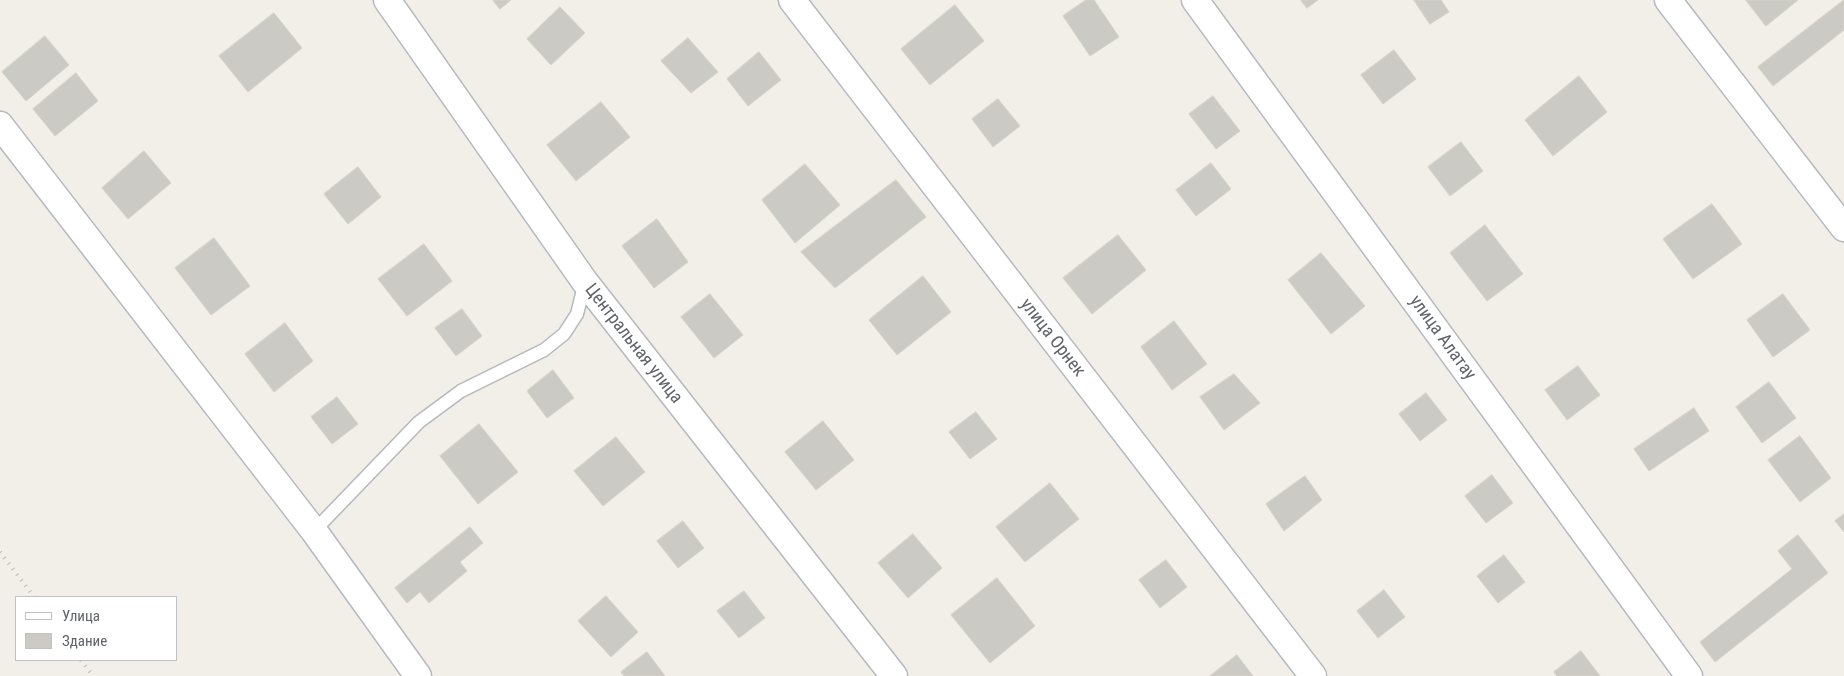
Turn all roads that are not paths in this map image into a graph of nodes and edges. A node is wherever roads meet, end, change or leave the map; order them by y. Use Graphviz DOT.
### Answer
graph roads {
  1 [pos="387,0"];
  2 [pos="792,0"];
  3 [pos="1195,0"];
  4 [pos="1668,0"];
  5 [pos="0,125"];
  6 [pos="1844,228"];
  7 [pos="585,282"];
  8 [pos="314,531"];
  9 [pos="418,676"];
  10 [pos="894,676"];
  11 [pos="1313,676"];
  12 [pos="1689,676"];
  1 -- 7 [label="street, Центральная улица"];
  2 -- 11 [label="street, улица Орнек"];
  3 -- 12 [label="street, улица Алатау"];
  4 -- 6 [label="street"];
  5 -- 8 [label="street"];
  7 -- 8 [label="lane"];
  7 -- 10 [label="street, Центральная улица"];
  8 -- 9 [label="street"];
}
